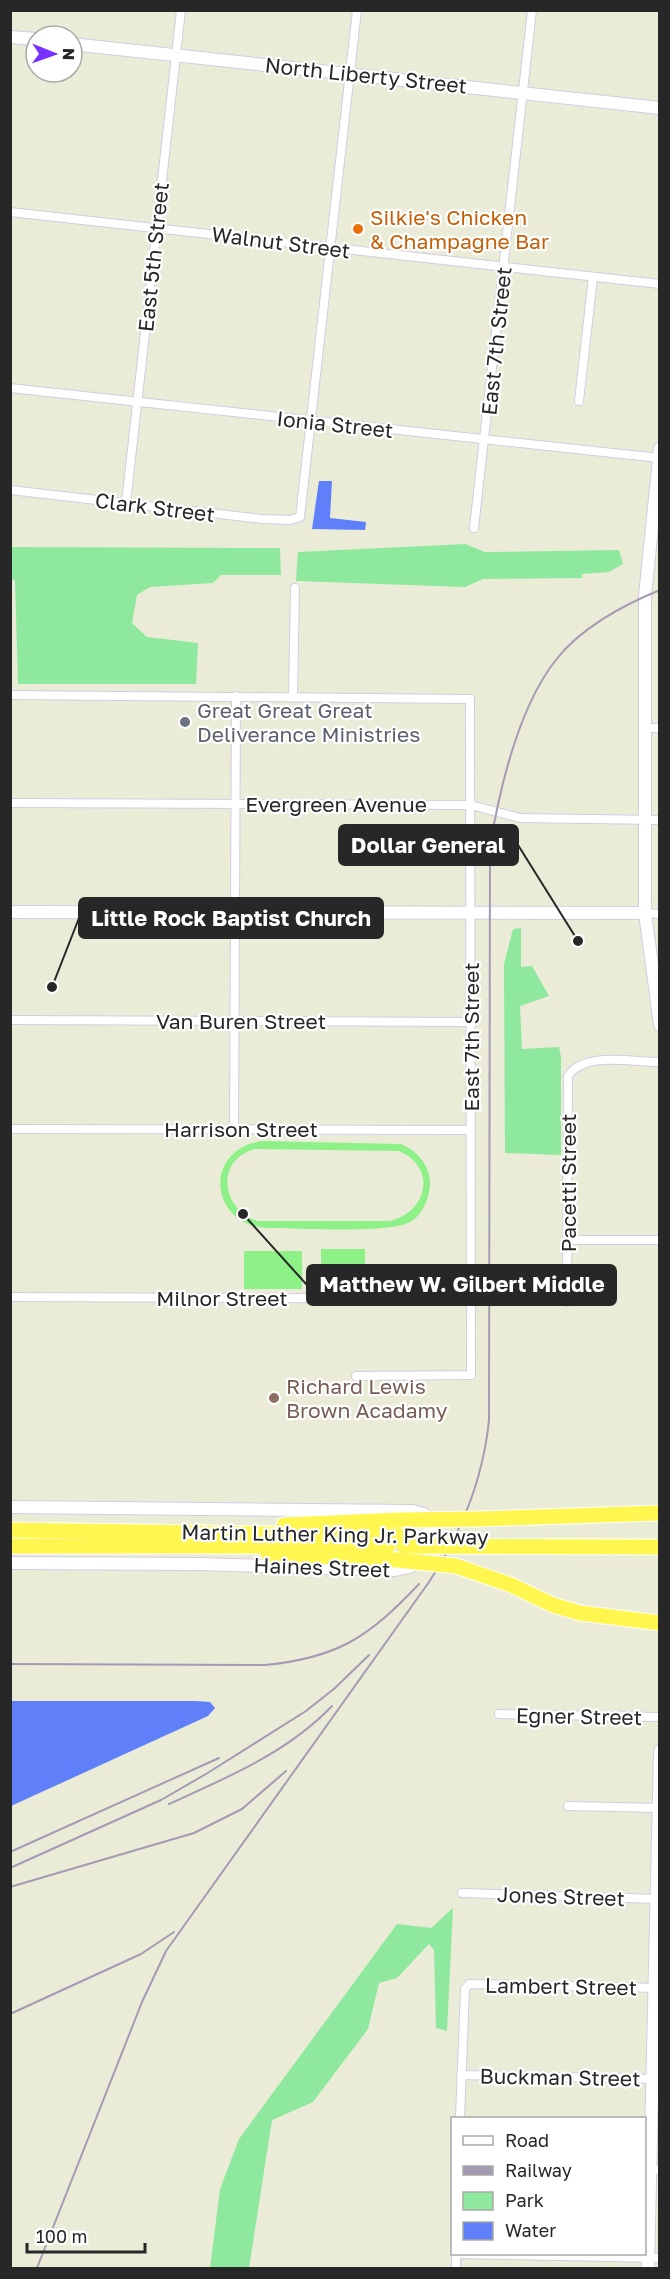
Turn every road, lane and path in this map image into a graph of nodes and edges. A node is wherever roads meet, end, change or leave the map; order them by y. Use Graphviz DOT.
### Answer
graph roads {
  1 [pos="181,10"];
  2 [pos="357,10"];
  3 [pos="532,10"];
  4 [pos="84,45"];
  5 [pos="176,54"];
  6 [pos="350,74"];
  7 [pos="524,93"];
  8 [pos="660,108"];
  9 [pos="10,212"];
  10 [pos="157,228"];
  11 [pos="330,248"];
  12 [pos="504,267"];
  13 [pos="592,277"];
  14 [pos="660,284"];
  15 [pos="10,388"];
  16 [pos="579,401"];
  17 [pos="137,402"];
  18 [pos="311,422"];
  19 [pos="485,440"];
  20 [pos="659,455"];
  21 [pos="10,490"];
  22 [pos="126,503"];
  23 [pos="474,528"];
  24 [pos="295,588"];
  25 [pos="10,695"];
  26 [pos="236,696"];
  27 [pos="293,696"];
  28 [pos="645,728"];
  29 [pos="660,728"];
  30 [pos="10,803"];
  31 [pos="235,804"];
  32 [pos="471,805"];
  33 [pos="645,820"];
  34 [pos="660,820"];
  35 [pos="10,912"];
  36 [pos="235,913"];
  37 [pos="645,913"];
  38 [pos="660,914"];
  39 [pos="472,915"];
  40 [pos="10,1020"];
  41 [pos="234,1021"];
  42 [pos="471,1022"];
  43 [pos="660,1025"];
  44 [pos="660,1062"];
  45 [pos="10,1129"];
  46 [pos="234,1130"];
  47 [pos="471,1130"];
  48 [pos="568,1240"];
  49 [pos="660,1240"];
  50 [pos="10,1297"];
  51 [pos="470,1299"];
  52 [pos="567,1302"];
  53 [pos="356,1376"];
  54 [pos="10,1507"];
  55 [pos="660,1513"];
  56 [pos="10,1520"];
  57 [pos="10,1530"];
  58 [pos="111,1531"];
  59 [pos="153,1532"];
  60 [pos="660,1536"];
  61 [pos="407,1541"];
  62 [pos="10,1546"];
  63 [pos="85,1546"];
  64 [pos="223,1546"];
  65 [pos="660,1547"];
  66 [pos="10,1554"];
  67 [pos="10,1563"];
  68 [pos="660,1623"];
  69 [pos="499,1714"];
  70 [pos="660,1717"];
  71 [pos="660,1751"];
  72 [pos="568,1806"];
  73 [pos="659,1808"];
  74 [pos="462,1893"];
  75 [pos="658,1899"];
  76 [pos="657,1988"];
  77 [pos="461,2075"];
  78 [pos="656,2079"];
  79 [pos="460,2117"];
  80 [pos="651,2170"];
  81 [pos="484,2255"];
  82 [pos="652,2261"];
  1 -- 5 [label="street, East 5th Street"];
  2 -- 6 [label="street"];
  3 -- 7 [label="street, East 7th Street"];
  4 -- 5 [label="street, North Liberty Street"];
  5 -- 6 [label="street, North Liberty Street"];
  5 -- 10 [label="street, East 5th Street"];
  6 -- 7 [label="street, North Liberty Street"];
  6 -- 11 [label="street"];
  7 -- 8 [label="street, North Liberty Street"];
  7 -- 12 [label="street, East 7th Street"];
  9 -- 10 [label="street, Walnut Street"];
  10 -- 11 [label="street, Walnut Street"];
  10 -- 17 [label="street, East 5th Street"];
  11 -- 12 [label="street, Walnut Street"];
  11 -- 18 [label="street"];
  12 -- 13 [label="street, Walnut Street"];
  12 -- 19 [label="street, East 7th Street"];
  13 -- 14 [label="street, Walnut Street"];
  13 -- 16 [label="street"];
  15 -- 17 [label="street, Ionia Street"];
  17 -- 18 [label="street, Ionia Street"];
  17 -- 22 [label="street, East 5th Street"];
  18 -- 19 [label="street, Ionia Street"];
  18 -- 22 [label="street, Clark Street"];
  19 -- 20 [label="street, Ionia Street"];
  19 -- 23 [label="street, East 7th Street"];
  20 -- 28 [label="street"];
  21 -- 22 [label="street, Clark Street"];
  24 -- 27 [label="street"];
  25 -- 26 [label="street"];
  26 -- 27 [label="street"];
  26 -- 31 [label="street"];
  27 -- 32 [label="street, East 7th Street"];
  28 -- 29 [label="street"];
  28 -- 33 [label="street"];
  30 -- 31 [label="street, Evergreen Avenue"];
  31 -- 32 [label="street, Evergreen Avenue"];
  31 -- 36 [label="street"];
  32 -- 33 [label="street, Evergreen Avenue"];
  32 -- 39 [label="street, East 7th Street"];
  33 -- 34 [label="street, Evergreen Avenue"];
  33 -- 37 [label="street"];
  35 -- 36 [label="street"];
  36 -- 39 [label="street"];
  36 -- 41 [label="street"];
  37 -- 38 [label="street"];
  37 -- 39 [label="street"];
  37 -- 43 [label="street"];
  39 -- 42 [label="street, East 7th Street"];
  40 -- 41 [label="street, Van Buren Street"];
  41 -- 42 [label="street, Van Buren Street"];
  41 -- 46 [label="street"];
  42 -- 47 [label="street, East 7th Street"];
  44 -- 48 [label="street, Pacetti Street"];
  45 -- 46 [label="street, Harrison Street"];
  46 -- 47 [label="street, Harrison Street"];
  47 -- 51 [label="street, East 7th Street"];
  48 -- 49 [label="street"];
  48 -- 52 [label="street, Pacetti Street"];
  50 -- 51 [label="street, Milnor Street"];
  51 -- 53 [label="street, East 7th Street"];
  54 -- 67 [label="street, Haines Street"];
  55 -- 59 [label="highway, bridge"];
  56 -- 58 [label="highway"];
  57 -- 58 [label="highway, Martin Luther King Jr. Parkway"];
  58 -- 59 [label="highway, Martin Luther King Jr. Parkway"];
  59 -- 61 [label="highway, Martin Luther King Jr. Parkway"];
  60 -- 61 [label="highway, Martin Luther King Jr. Parkway"];
  61 -- 64 [label="highway, Martin Luther King Jr. Parkway"];
  61 -- 65 [label="highway, Martin Luther King Jr. Parkway, bridge"];
  62 -- 63 [label="highway, Martin Luther King Jr. Parkway"];
  63 -- 64 [label="highway, Martin Luther King Jr. Parkway"];
  63 -- 66 [label="highway"];
  64 -- 68 [label="highway, bridge"];
  69 -- 70 [label="street, Egner Street"];
  71 -- 73 [label="street"];
  72 -- 73 [label="street"];
  73 -- 75 [label="street"];
  74 -- 75 [label="street, Jones Street"];
  75 -- 76 [label="street"];
  76 -- 77 [label="street, Lambert Street"];
  76 -- 78 [label="street"];
  77 -- 78 [label="street, Buckman Street"];
  77 -- 79 [label="street"];
  78 -- 80 [label="street"];
  80 -- 82 [label="street"];
  81 -- 82 [label="street"];
}
